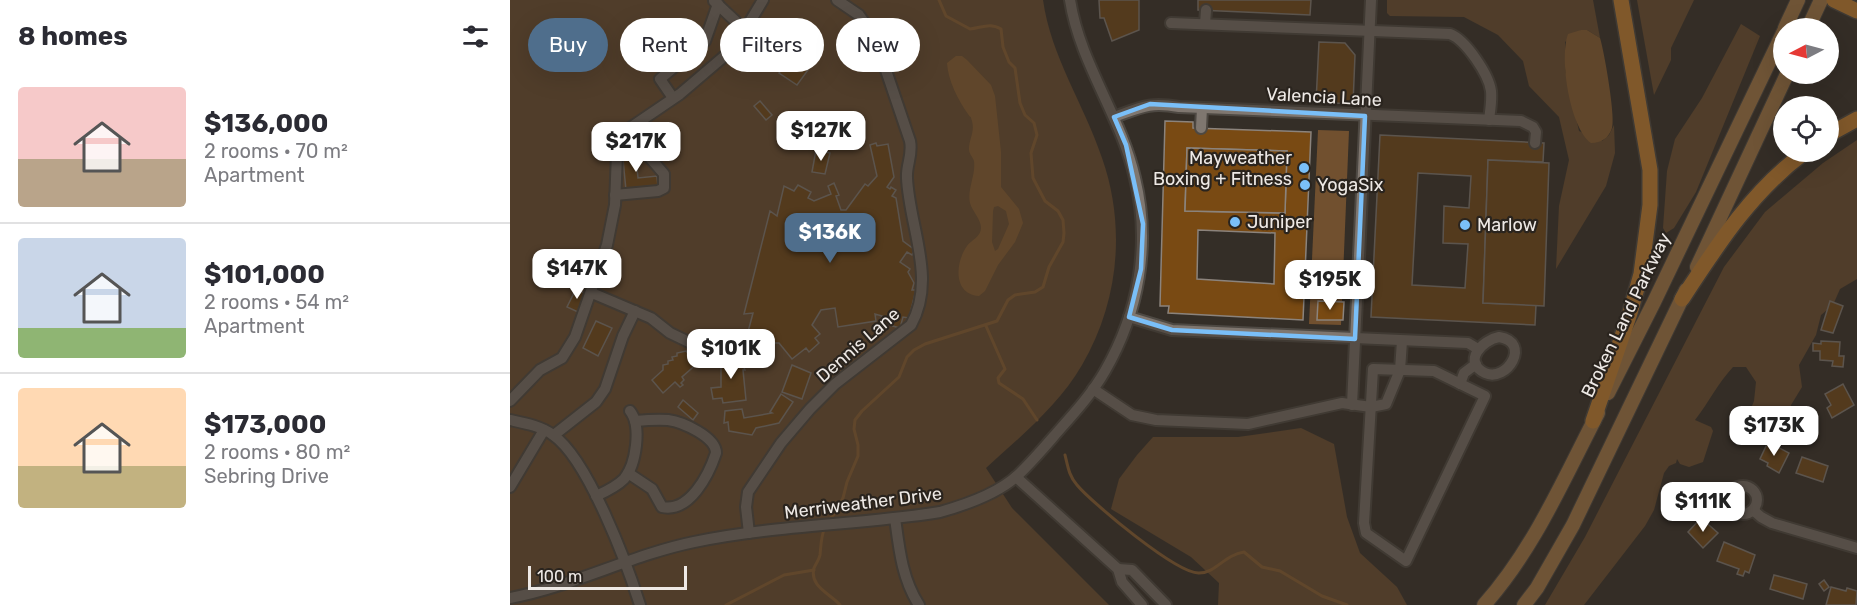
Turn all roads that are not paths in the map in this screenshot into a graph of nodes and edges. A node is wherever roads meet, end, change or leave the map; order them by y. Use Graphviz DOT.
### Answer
graph roads {
  1 [pos="763,0"];
  2 [pos="837,0"];
  3 [pos="1070,0"];
  4 [pos="1371,0"];
  5 [pos="1621,0"];
  6 [pos="1798,0"];
  7 [pos="1821,0"];
  8 [pos="1834,0"];
  9 [pos="715,2"];
  10 [pos="1206,10"];
  11 [pos="1857,11"];
  12 [pos="732,18"];
  13 [pos="752,18"];
  14 [pos="1790,18"];
  15 [pos="1813,18"];
  16 [pos="1171,23"];
  17 [pos="1204,24"];
  18 [pos="1370,30"];
  19 [pos="1773,53"];
  20 [pos="720,59"];
  21 [pos="1782,84"];
  22 [pos="673,98"];
  23 [pos="1202,108"];
  24 [pos="1365,116"];
  25 [pos="1114,117"];
  26 [pos="1857,119"];
  27 [pos="1490,120"];
  28 [pos="637,123"];
  29 [pos="1201,128"];
  30 [pos="1839,129"];
  31 [pos="1535,143"];
  32 [pos="1793,162"];
  33 [pos="615,195"];
  34 [pos="592,293"];
  35 [pos="1682,299"];
  36 [pos="635,311"];
  37 [pos="1130,317"];
  38 [pos="744,336"];
  39 [pos="1355,339"];
  40 [pos="1402,341"];
  41 [pos="1478,349"];
  42 [pos="1476,364"];
  43 [pos="1400,370"];
  44 [pos="1460,384"];
  45 [pos="1093,389"];
  46 [pos="510,401"];
  47 [pos="1352,405"];
  48 [pos="1371,407"];
  49 [pos="510,420"];
  50 [pos="1593,421"];
  51 [pos="549,433"];
  52 [pos="628,472"];
  53 [pos="1016,477"];
  54 [pos="510,487"];
  55 [pos="596,496"];
  56 [pos="1753,510"];
  57 [pos="896,518"];
  58 [pos="749,533"];
  59 [pos="1857,548"];
  60 [pos="625,563"];
  61 [pos="1118,569"];
  62 [pos="510,598"];
  63 [pos="640,605"];
  64 [pos="919,605"];
  65 [pos="1142,605"];
  66 [pos="1166,605"];
  67 [pos="1484,605"];
  68 [pos="1524,605"];
  1 -- 13 [label="street"];
  2 -- 58 [label="street, Dennis Lane"];
  3 -- 25 [label="street, Merriweather Drive"];
  4 -- 18 [label="street"];
  5 -- 50 [label="highway"];
  6 -- 14 [label="main road, Broken Land Parkway"];
  7 -- 15 [label="main road"];
  8 -- 11 [label="highway"];
  9 -- 12 [label="street"];
  9 -- 22 [label="street"];
  10 -- 17 [label="street"];
  16 -- 17 [label="street"];
  17 -- 18 [label="street"];
  18 -- 24 [label="street"];
  18 -- 27 [label="street"];
  19 -- 50 [label="main road, Broken Land Parkway"];
  20 -- 22 [label="street"];
  21 -- 35 [label="main road"];
  22 -- 28 [label="street"];
  23 -- 24 [label="street, Valencia Lane"];
  23 -- 25 [label="street, Valencia Lane"];
  23 -- 29 [label="street"];
  24 -- 27 [label="street, Valencia Lane"];
  24 -- 39 [label="street"];
  25 -- 37 [label="street, Merriweather Drive"];
  26 -- 30 [label="highway"];
  27 -- 31 [label="street, Valencia Lane"];
  28 -- 33 [label="street"];
  28 -- 33 [label="street"];
  32 -- 35 [label="highway"];
  33 -- 34 [label="street"];
  34 -- 36 [label="street"];
  34 -- 46 [label="street"];
  35 -- 68 [label="main road"];
  36 -- 38 [label="street"];
  36 -- 51 [label="street"];
  37 -- 39 [label="street"];
  37 -- 45 [label="street, Merriweather Drive"];
  39 -- 40 [label="street"];
  39 -- 47 [label="street"];
  40 -- 41 [label="street"];
  40 -- 43 [label="street"];
  41 -- 42 [label="street"];
  41 -- 42 [label="street"];
  42 -- 44 [label="street"];
  43 -- 44 [label="street"];
  43 -- 48 [label="street"];
  43 -- 48 [label="street"];
  44 -- 48 [label="street"];
  45 -- 47 [label="street"];
  45 -- 53 [label="street, Merriweather Drive"];
  47 -- 48 [label="street"];
  49 -- 51 [label="street"];
  50 -- 67 [label="main road, Broken Land Parkway"];
  51 -- 54 [label="street"];
  51 -- 55 [label="street"];
  52 -- 52 [label="street"];
  52 -- 55 [label="street"];
  53 -- 57 [label="street, Merriweather Drive"];
  53 -- 61 [label="street"];
  55 -- 60 [label="street"];
  56 -- 59 [label="street"];
  57 -- 58 [label="street, Merriweather Drive"];
  57 -- 64 [label="street"];
  58 -- 60 [label="street, Merriweather Drive"];
  60 -- 62 [label="street, Merriweather Drive"];
  60 -- 63 [label="street"];
  61 -- 65 [label="street"];
  61 -- 66 [label="street"];
}
